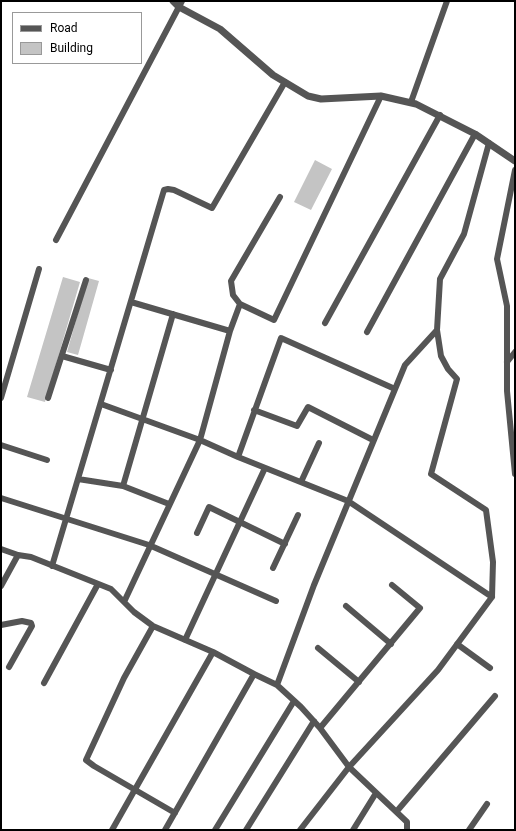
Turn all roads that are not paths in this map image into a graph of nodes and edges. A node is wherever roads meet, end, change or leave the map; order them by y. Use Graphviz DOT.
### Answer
graph roads {
  1 [pos="173,1"];
  2 [pos="447,1"];
  3 [pos="180,4"];
  4 [pos="285,82"];
  5 [pos="381,96"];
  6 [pos="411,102"];
  7 [pos="440,115"];
  8 [pos="475,134"];
  9 [pos="489,143"];
  10 [pos="515,161"];
  11 [pos="515,170"];
  12 [pos="280,197"];
  13 [pos="56,240"];
  14 [pos="39,269"];
  15 [pos="86,280"];
  16 [pos="131,302"];
  17 [pos="240,304"];
  18 [pos="173,314"];
  19 [pos="325,323"];
  20 [pos="437,330"];
  21 [pos="230,331"];
  22 [pos="367,332"];
  23 [pos="515,352"];
  24 [pos="62,356"];
  25 [pos="507,362"];
  26 [pos="111,370"];
  27 [pos="395,389"];
  28 [pos="1,398"];
  29 [pos="48,398"];
  30 [pos="101,404"];
  31 [pos="254,410"];
  32 [pos="143,419"];
  33 [pos="200,440"];
  34 [pos="373,440"];
  35 [pos="319,443"];
  36 [pos="1,445"];
  37 [pos="514,449"];
  38 [pos="238,457"];
  39 [pos="47,460"];
  40 [pos="265,468"];
  41 [pos="515,474"];
  42 [pos="78,479"];
  43 [pos="301,482"];
  44 [pos="123,486"];
  45 [pos="1,498"];
  46 [pos="348,501"];
  47 [pos="169,504"];
  48 [pos="298,515"];
  49 [pos="66,519"];
  50 [pos="240,522"];
  51 [pos="197,533"];
  52 [pos="285,544"];
  53 [pos="149,545"];
  54 [pos="1,549"];
  55 [pos="18,555"];
  56 [pos="52,566"];
  57 [pos="274,568"];
  58 [pos="215,575"];
  59 [pos="98,584"];
  60 [pos="392,584"];
  61 [pos="1,586"];
  62 [pos="492,597"];
  63 [pos="276,601"];
  64 [pos="124,602"];
  65 [pos="346,606"];
  66 [pos="1,625"];
  67 [pos="153,626"];
  68 [pos="185,640"];
  69 [pos="391,644"];
  70 [pos="457,644"];
  71 [pos="318,648"];
  72 [pos="213,652"];
  73 [pos="9,667"];
  74 [pos="490,668"];
  75 [pos="254,674"];
  76 [pos="359,682"];
  77 [pos="44,683"];
  78 [pos="276,685"];
  79 [pos="495,696"];
  80 [pos="294,701"];
  81 [pos="314,721"];
  82 [pos="320,728"];
  83 [pos="349,767"];
  84 [pos="134,789"];
  85 [pos="376,793"];
  86 [pos="487,804"];
  87 [pos="397,811"];
  88 [pos="176,813"];
  89 [pos="112,830"];
  90 [pos="165,830"];
  91 [pos="215,830"];
  92 [pos="246,830"];
  93 [pos="300,830"];
  94 [pos="353,830"];
  95 [pos="407,830"];
  96 [pos="469,830"];
  1 -- 3 [label="street"];
  2 -- 6 [label="street"];
  3 -- 4 [label="street"];
  3 -- 13 [label="street"];
  4 -- 5 [label="street"];
  4 -- 16 [label="street"];
  5 -- 6 [label="street"];
  5 -- 17 [label="street"];
  6 -- 7 [label="street"];
  7 -- 8 [label="street"];
  7 -- 19 [label="street"];
  8 -- 9 [label="street"];
  8 -- 22 [label="street"];
  9 -- 10 [label="street"];
  9 -- 20 [label="street"];
  11 -- 25 [label="street"];
  12 -- 17 [label="street"];
  14 -- 28 [label="street"];
  15 -- 24 [label="street"];
  16 -- 18 [label="street"];
  16 -- 26 [label="street"];
  17 -- 21 [label="street"];
  18 -- 21 [label="street"];
  18 -- 32 [label="street"];
  20 -- 27 [label="street"];
  20 -- 62 [label="street"];
  21 -- 33 [label="street"];
  23 -- 25 [label="street"];
  24 -- 26 [label="street"];
  24 -- 29 [label="street"];
  25 -- 37 [label="street"];
  26 -- 30 [label="street"];
  27 -- 31 [label="street"];
  27 -- 34 [label="street"];
  30 -- 32 [label="street"];
  30 -- 42 [label="street"];
  31 -- 34 [label="street"];
  31 -- 38 [label="street"];
  32 -- 33 [label="street"];
  32 -- 44 [label="street"];
  33 -- 38 [label="street"];
  33 -- 47 [label="street"];
  34 -- 46 [label="street"];
  35 -- 43 [label="street"];
  36 -- 39 [label="street"];
  37 -- 41 [label="street"];
  38 -- 40 [label="street"];
  40 -- 43 [label="street"];
  40 -- 50 [label="street"];
  42 -- 44 [label="street"];
  42 -- 49 [label="street"];
  43 -- 46 [label="street"];
  44 -- 47 [label="street"];
  45 -- 49 [label="street"];
  46 -- 62 [label="street"];
  46 -- 78 [label="street"];
  47 -- 53 [label="street"];
  48 -- 52 [label="street"];
  49 -- 53 [label="street"];
  49 -- 56 [label="street"];
  50 -- 51 [label="street"];
  50 -- 52 [label="street"];
  50 -- 58 [label="street"];
  52 -- 57 [label="street"];
  53 -- 58 [label="street"];
  53 -- 64 [label="street"];
  54 -- 55 [label="street"];
  55 -- 56 [label="street"];
  55 -- 61 [label="street"];
  56 -- 59 [label="street"];
  58 -- 63 [label="street"];
  58 -- 68 [label="street"];
  59 -- 64 [label="street"];
  59 -- 77 [label="street"];
  60 -- 69 [label="street"];
  62 -- 70 [label="street"];
  64 -- 67 [label="street"];
  65 -- 69 [label="street"];
  66 -- 73 [label="street"];
  67 -- 68 [label="street"];
  67 -- 84 [label="street"];
  68 -- 72 [label="street"];
  69 -- 76 [label="street"];
  70 -- 74 [label="street"];
  70 -- 83 [label="street"];
  71 -- 76 [label="street"];
  72 -- 75 [label="street"];
  72 -- 84 [label="street"];
  75 -- 78 [label="street"];
  75 -- 88 [label="street"];
  76 -- 82 [label="street"];
  78 -- 80 [label="street"];
  79 -- 87 [label="street"];
  80 -- 81 [label="street"];
  80 -- 91 [label="street"];
  81 -- 82 [label="street"];
  81 -- 92 [label="street"];
  82 -- 83 [label="street"];
  83 -- 85 [label="street"];
  83 -- 93 [label="street"];
  84 -- 88 [label="street"];
  84 -- 89 [label="street"];
  85 -- 87 [label="street"];
  85 -- 94 [label="street"];
  86 -- 96 [label="street"];
  87 -- 95 [label="street"];
  88 -- 90 [label="street"];
}
